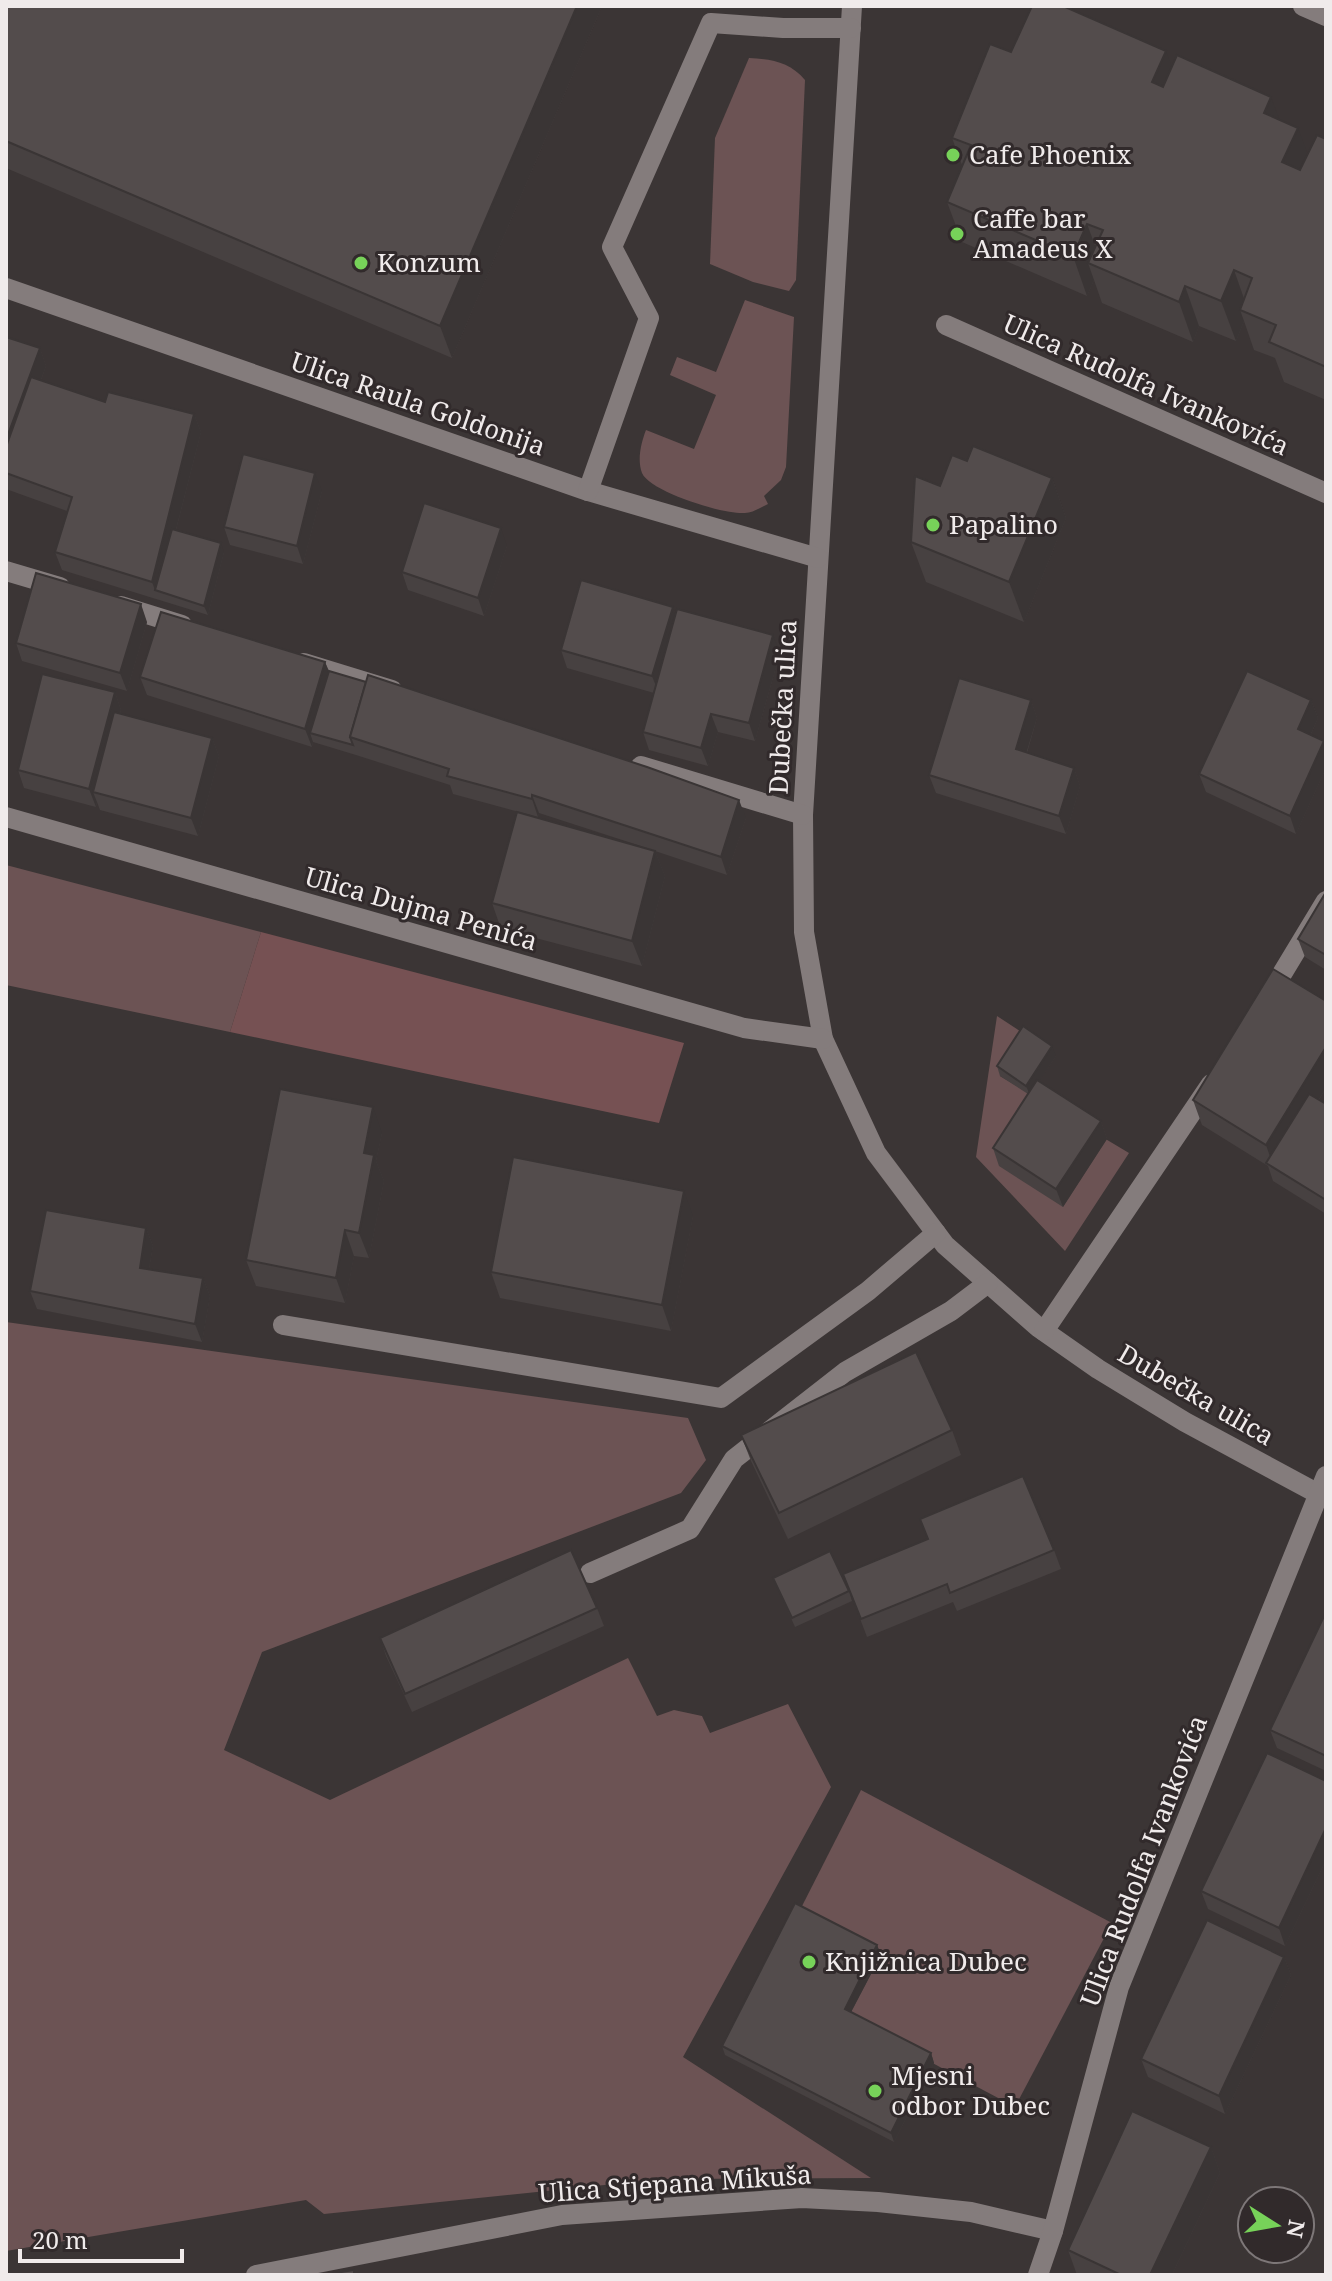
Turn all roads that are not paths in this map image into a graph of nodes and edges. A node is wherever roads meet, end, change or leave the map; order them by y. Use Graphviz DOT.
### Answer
graph roads {
  1 [pos="852,6"];
  2 [pos="1303,6"];
  3 [pos="1326,16"];
  4 [pos="851,28"];
  5 [pos="6,288"];
  6 [pos="946,325"];
  7 [pos="588,491"];
  8 [pos="1326,493"];
  9 [pos="818,558"];
  10 [pos="6,571"];
  11 [pos="199,630"];
  12 [pos="289,658"];
  13 [pos="408,695"];
  14 [pos="620,759"];
  15 [pos="803,815"];
  16 [pos="6,817"];
  17 [pos="1326,901"];
  18 [pos="1258,1012"];
  19 [pos="823,1039"];
  20 [pos="1223,1065"];
  21 [pos="936,1233"];
  22 [pos="988,1283"];
  23 [pos="283,1325"];
  24 [pos="1044,1331"];
  25 [pos="1323,1489"];
  26 [pos="590,1573"];
  27 [pos="1053,2231"];
  28 [pos="256,2275"];
  29 [pos="1038,2275"];
  1 -- 4 [label="street, Dubečka ulica"];
  2 -- 3 [label="street"];
  4 -- 7 [label="street"];
  4 -- 9 [label="street, Dubečka ulica"];
  5 -- 7 [label="street, Ulica Raula Goldonija"];
  6 -- 8 [label="street, Ulica Rudolfa Ivankovića"];
  7 -- 9 [label="street, Ulica Raula Goldonija"];
  9 -- 15 [label="street, Dubečka ulica"];
  10 -- 11 [label="street"];
  12 -- 13 [label="street"];
  14 -- 15 [label="street"];
  15 -- 19 [label="street, Dubečka ulica"];
  16 -- 19 [label="street, Ulica Dujma Penića"];
  17 -- 18 [label="street"];
  19 -- 21 [label="street, Dubečka ulica"];
  20 -- 24 [label="street"];
  21 -- 22 [label="street, Dubečka ulica"];
  21 -- 23 [label="street"];
  22 -- 24 [label="street, Dubečka ulica"];
  22 -- 26 [label="street"];
  24 -- 25 [label="street, Dubečka ulica"];
  25 -- 27 [label="street, Ulica Rudolfa Ivankovića"];
  27 -- 28 [label="street, Ulica Stjepana Mikuša"];
  27 -- 29 [label="street, Ulica Rudolfa Ivankovića"];
}
